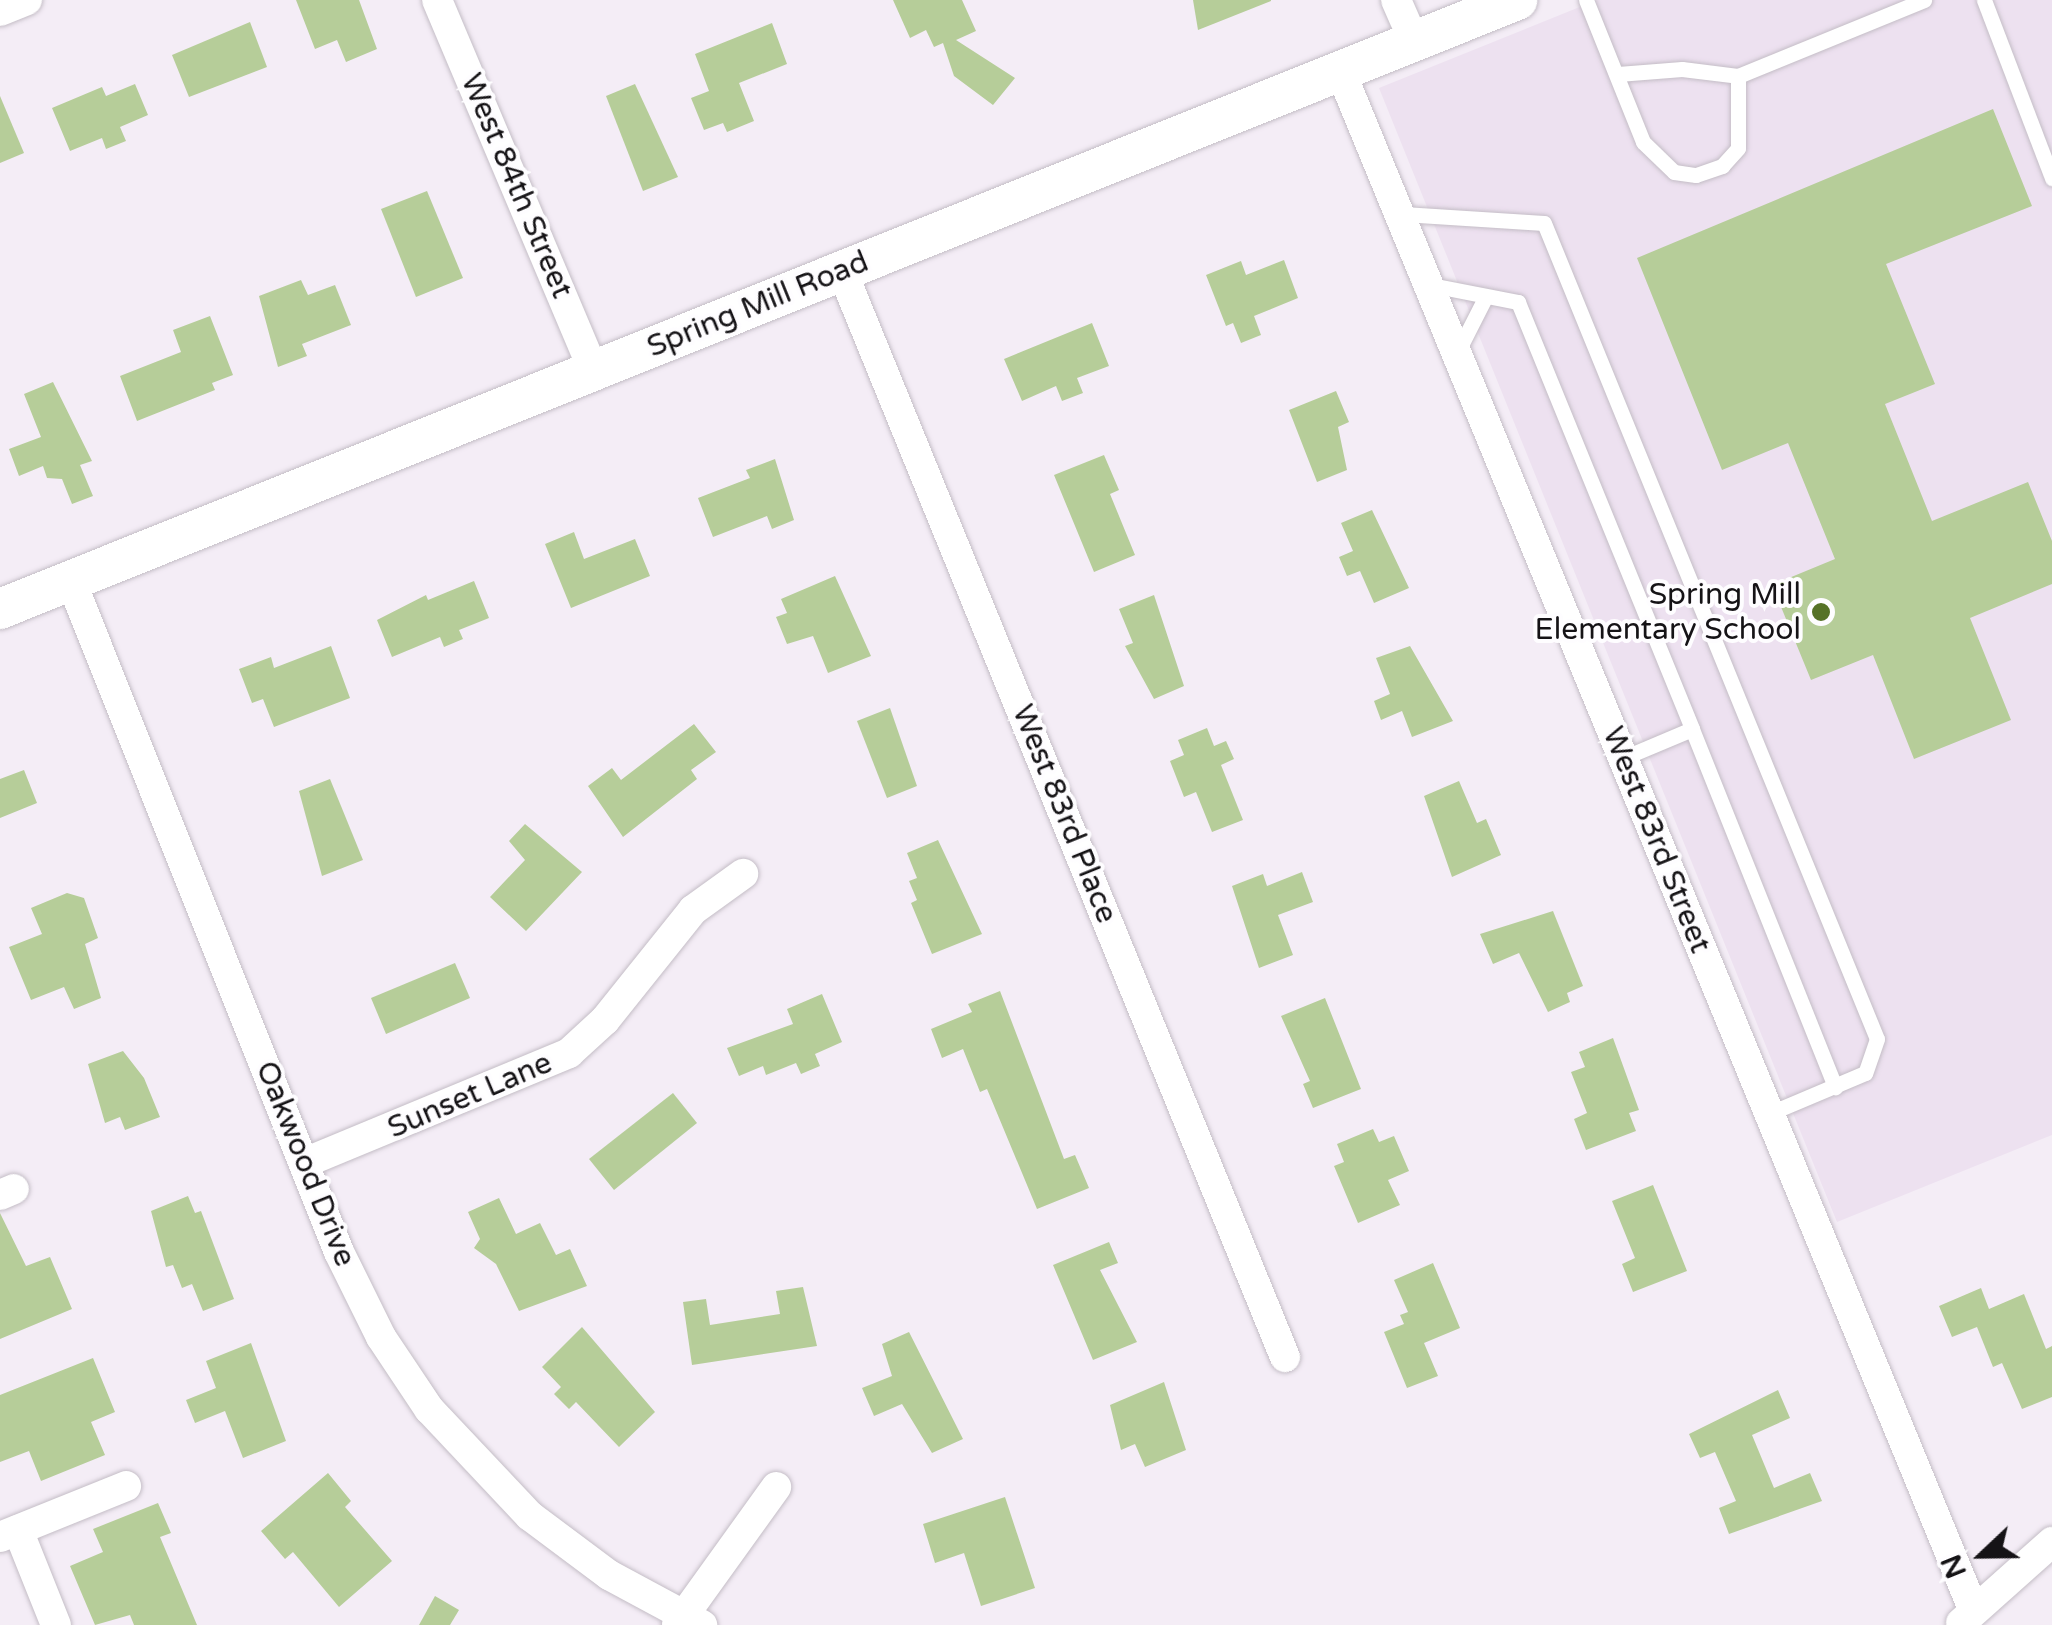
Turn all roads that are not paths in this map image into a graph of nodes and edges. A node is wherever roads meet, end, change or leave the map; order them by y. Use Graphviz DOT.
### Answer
graph roads {
  1 [pos="27,0"];
  2 [pos="437,0"];
  3 [pos="1396,0"];
  4 [pos="1517,0"];
  5 [pos="1586,0"];
  6 [pos="1924,0"];
  7 [pos="1984,0"];
  8 [pos="0,11"];
  9 [pos="1414,41"];
  10 [pos="1340,70"];
  11 [pos="1618,74"];
  12 [pos="1738,76"];
  13 [pos="2052,178"];
  14 [pos="1403,214"];
  15 [pos="842,272"];
  16 [pos="1431,286"];
  17 [pos="1484,300"];
  18 [pos="1458,351"];
  19 [pos="594,371"];
  20 [pos="71,581"];
  21 [pos="0,610"];
  22 [pos="1692,729"];
  23 [pos="1623,758"];
  24 [pos="743,874"];
  25 [pos="1835,1087"];
  26 [pos="1768,1114"];
  27 [pos="304,1163"];
  28 [pos="1286,1357"];
  29 [pos="126,1486"];
  30 [pos="776,1488"];
  31 [pos="9,1534"];
  32 [pos="2052,1542"];
  33 [pos="1966,1617"];
  34 [pos="688,1622"];
  35 [pos="56,1625"];
  1 -- 8 [label="street"];
  2 -- 19 [label="street, West 84th Street"];
  3 -- 9 [label="street"];
  4 -- 9 [label="street, Spring Mill Road"];
  5 -- 11 [label="lane"];
  6 -- 12 [label="lane"];
  7 -- 13 [label="lane"];
  9 -- 10 [label="street, Spring Mill Road"];
  10 -- 14 [label="street, West 83rd Street"];
  10 -- 15 [label="street, Spring Mill Road"];
  11 -- 12 [label="lane"];
  11 -- 12 [label="lane"];
  14 -- 16 [label="street, West 83rd Street"];
  14 -- 25 [label="lane"];
  15 -- 19 [label="street, Spring Mill Road"];
  15 -- 28 [label="street, West 83rd Place"];
  16 -- 17 [label="lane"];
  16 -- 18 [label="street, West 83rd Street"];
  17 -- 18 [label="lane"];
  17 -- 22 [label="lane"];
  18 -- 23 [label="street, West 83rd Street"];
  19 -- 20 [label="street, Spring Mill Road"];
  20 -- 21 [label="street, Spring Mill Road"];
  20 -- 27 [label="street, Oakwood Drive"];
  22 -- 23 [label="lane"];
  22 -- 25 [label="lane"];
  23 -- 26 [label="street, West 83rd Street"];
  24 -- 27 [label="street, Sunset Lane"];
  25 -- 26 [label="lane"];
  26 -- 33 [label="street, West 83rd Street"];
  27 -- 34 [label="street, Oakwood Drive"];
  29 -- 31 [label="street"];
  30 -- 34 [label="street"];
  31 -- 35 [label="street"];
  32 -- 33 [label="street"];
}
